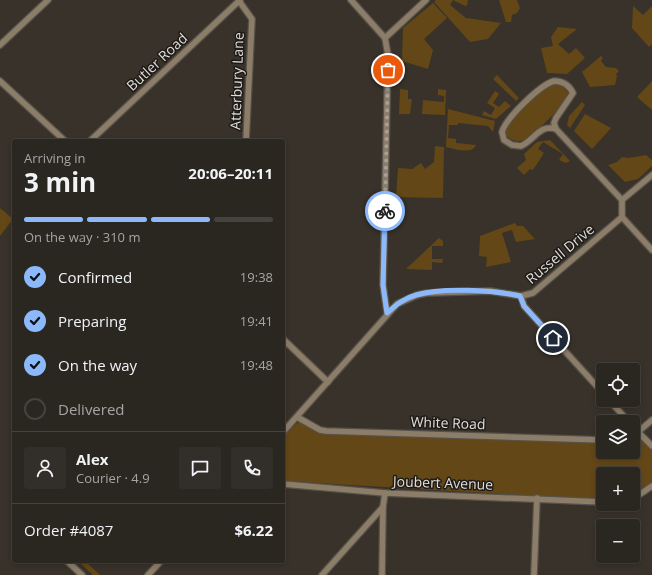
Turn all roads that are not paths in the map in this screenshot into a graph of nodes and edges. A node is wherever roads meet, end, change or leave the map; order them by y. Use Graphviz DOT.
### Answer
graph roads {
  1 [pos="48,0"];
  2 [pos="351,0"];
  3 [pos="426,0"];
  4 [pos="240,1"];
  5 [pos="386,38"];
  6 [pos="0,45"];
  7 [pos="0,81"];
  8 [pos="556,129"];
  9 [pos="63,139"];
  10 [pos="92,139"];
  11 [pos="246,139"];
  12 [pos="652,175"];
  13 [pos="622,200"];
  14 [pos="622,217"];
  15 [pos="652,250"];
  16 [pos="520,296"];
  17 [pos="387,313"];
  18 [pos="285,341"];
  19 [pos="328,382"];
  20 [pos="596,385"];
  21 [pos="615,407"];
  22 [pos="623,415"];
  23 [pos="297,417"];
  24 [pos="652,420"];
  25 [pos="285,430"];
  26 [pos="640,430"];
  27 [pos="640,437"];
  28 [pos="596,440"];
  29 [pos="652,446"];
  30 [pos="285,484"];
  31 [pos="652,486"];
  32 [pos="385,493"];
  33 [pos="640,494"];
  34 [pos="537,498"];
  35 [pos="596,502"];
  36 [pos="382,507"];
  37 [pos="69,563"];
  38 [pos="159,563"];
  39 [pos="82,575"];
  40 [pos="148,575"];
  41 [pos="322,575"];
  42 [pos="382,575"];
  43 [pos="534,575"];
  1 -- 6 [label="street"];
  2 -- 5 [label="street"];
  3 -- 5 [label="street"];
  4 -- 10 [label="street, Butler Road"];
  4 -- 11 [label="street, Atterbury Lane"];
  5 -- 17 [label="street"];
  7 -- 9 [label="street"];
  8 -- 8 [label="street"];
  8 -- 13 [label="street"];
  12 -- 13 [label="street"];
  13 -- 14 [label="street"];
  14 -- 15 [label="street"];
  14 -- 16 [label="street, Russell Drive"];
  16 -- 17 [label="street, Russell Drive"];
  16 -- 20 [label="street"];
  17 -- 19 [label="street, Russell Drive"];
  18 -- 19 [label="street"];
  19 -- 23 [label="street, Russell Drive"];
  21 -- 22 [label="street"];
  23 -- 25 [label="street, Russell Drive"];
  23 -- 28 [label="street, White Road"];
  24 -- 26 [label="street"];
  27 -- 29 [label="street"];
  30 -- 32 [label="street, Joubert Avenue"];
  31 -- 33 [label="street"];
  32 -- 34 [label="street, Joubert Avenue"];
  32 -- 36 [label="street"];
  34 -- 35 [label="street, Joubert Avenue"];
  34 -- 43 [label="street"];
  36 -- 41 [label="street"];
  36 -- 42 [label="street"];
  37 -- 39 [label="street"];
  38 -- 40 [label="street"];
}
